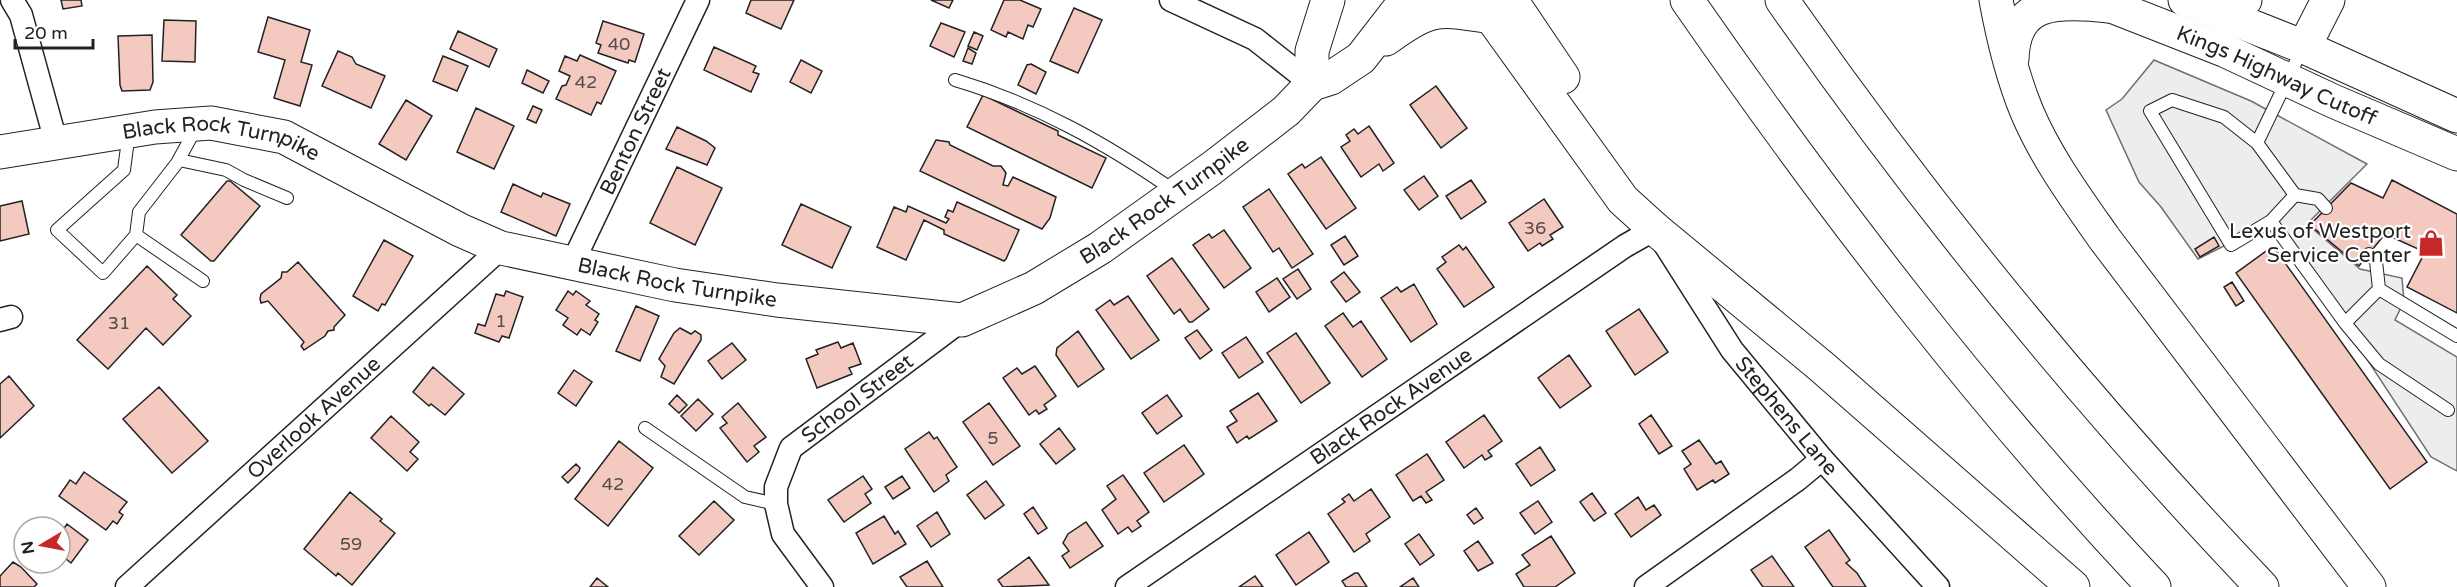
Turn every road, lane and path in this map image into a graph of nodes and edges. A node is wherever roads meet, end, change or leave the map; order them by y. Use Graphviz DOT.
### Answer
graph roads {
  1 [pos="12,0"];
  2 [pos="698,0"];
  3 [pos="1171,0"];
  4 [pos="1328,0"];
  5 [pos="1406,0"];
  6 [pos="1688,0"];
  7 [pos="1782,0"];
  8 [pos="1996,0"];
  9 [pos="2245,0"];
  10 [pos="2328,0"];
  11 [pos="2102,3"];
  12 [pos="2194,4"];
  13 [pos="1494,6"];
  14 [pos="2304,46"];
  15 [pos="1361,58"];
  16 [pos="2012,73"];
  17 [pos="955,80"];
  18 [pos="2287,80"];
  19 [pos="1312,84"];
  20 [pos="2457,116"];
  21 [pos="198,124"];
  22 [pos="129,131"];
  23 [pos="56,142"];
  24 [pos="2257,143"];
  25 [pos="0,152"];
  26 [pos="2457,154"];
  27 [pos="179,160"];
  28 [pos="1178,192"];
  29 [pos="2295,195"];
  30 [pos="287,198"];
  31 [pos="2326,208"];
  32 [pos="2271,222"];
  33 [pos="1655,229"];
  34 [pos="136,235"];
  35 [pos="501,248"];
  36 [pos="2369,254"];
  37 [pos="572,264"];
  38 [pos="203,281"];
  39 [pos="2379,289"];
  40 [pos="962,320"];
  41 [pos="2345,323"];
  42 [pos="2457,336"];
  43 [pos="2448,410"];
  44 [pos="645,428"];
  45 [pos="1822,459"];
  46 [pos="776,504"];
  47 [pos="127,587"];
  48 [pos="822,587"];
  49 [pos="1127,587"];
  50 [pos="1646,587"];
  51 [pos="1938,587"];
  52 [pos="2073,587"];
  53 [pos="2154,587"];
  54 [pos="2262,587"];
  55 [pos="2369,587"];
  1 -- 23 [label="street"];
  2 -- 37 [label="street, Benton Street"];
  3 -- 19 [label="street"];
  4 -- 19 [label="main road"];
  5 -- 15 [label="main road, Black Rock Turnpike"];
  6 -- 53 [label="main road"];
  7 -- 54 [label="main road"];
  8 -- 16 [label="main road"];
  9 -- 12 [label="main road"];
  10 -- 14 [label="main road"];
  11 -- 16 [label="main road, Kings Highway Cutoff"];
  11 -- 18 [label="main road, Kings Highway Cutoff"];
  12 -- 14 [label="main road, Kings Highway Cutoff"];
  13 -- 15 [label="main road"];
  13 -- 33 [label="main road, Stephens Lane"];
  14 -- 18 [label="lane"];
  14 -- 20 [label="main road, Kings Highway Cutoff"];
  15 -- 19 [label="main road, Black Rock Turnpike"];
  16 -- 55 [label="main road"];
  17 -- 28 [label="lane"];
  18 -- 24 [label="lane"];
  18 -- 26 [label="main road, Kings Highway Cutoff"];
  19 -- 28 [label="main road, Black Rock Turnpike"];
  21 -- 22 [label="main road, Black Rock Turnpike"];
  21 -- 27 [label="lane"];
  21 -- 35 [label="main road, Black Rock Turnpike"];
  22 -- 23 [label="main road, Black Rock Turnpike"];
  22 -- 34 [label="lane"];
  23 -- 25 [label="main road, Black Rock Turnpike"];
  24 -- 29 [label="lane"];
  24 -- 32 [label="lane"];
  27 -- 30 [label="lane"];
  27 -- 34 [label="lane"];
  28 -- 40 [label="main road, Black Rock Turnpike"];
  29 -- 31 [label="lane"];
  29 -- 32 [label="lane"];
  32 -- 41 [label="lane"];
  33 -- 45 [label="street, Stephens Lane"];
  33 -- 49 [label="street, Black Rock Avenue"];
  33 -- 52 [label="main road"];
  34 -- 38 [label="lane"];
  35 -- 37 [label="main road, Black Rock Turnpike"];
  35 -- 47 [label="street, Overlook Avenue"];
  36 -- 39 [label="lane"];
  37 -- 40 [label="main road, Black Rock Turnpike"];
  39 -- 41 [label="lane"];
  39 -- 42 [label="lane"];
  40 -- 46 [label="street, School Street"];
  41 -- 43 [label="lane"];
  44 -- 46 [label="lane"];
  45 -- 50 [label="street"];
  45 -- 51 [label="street, Stephens Lane"];
  46 -- 48 [label="street, School Street"];
}
